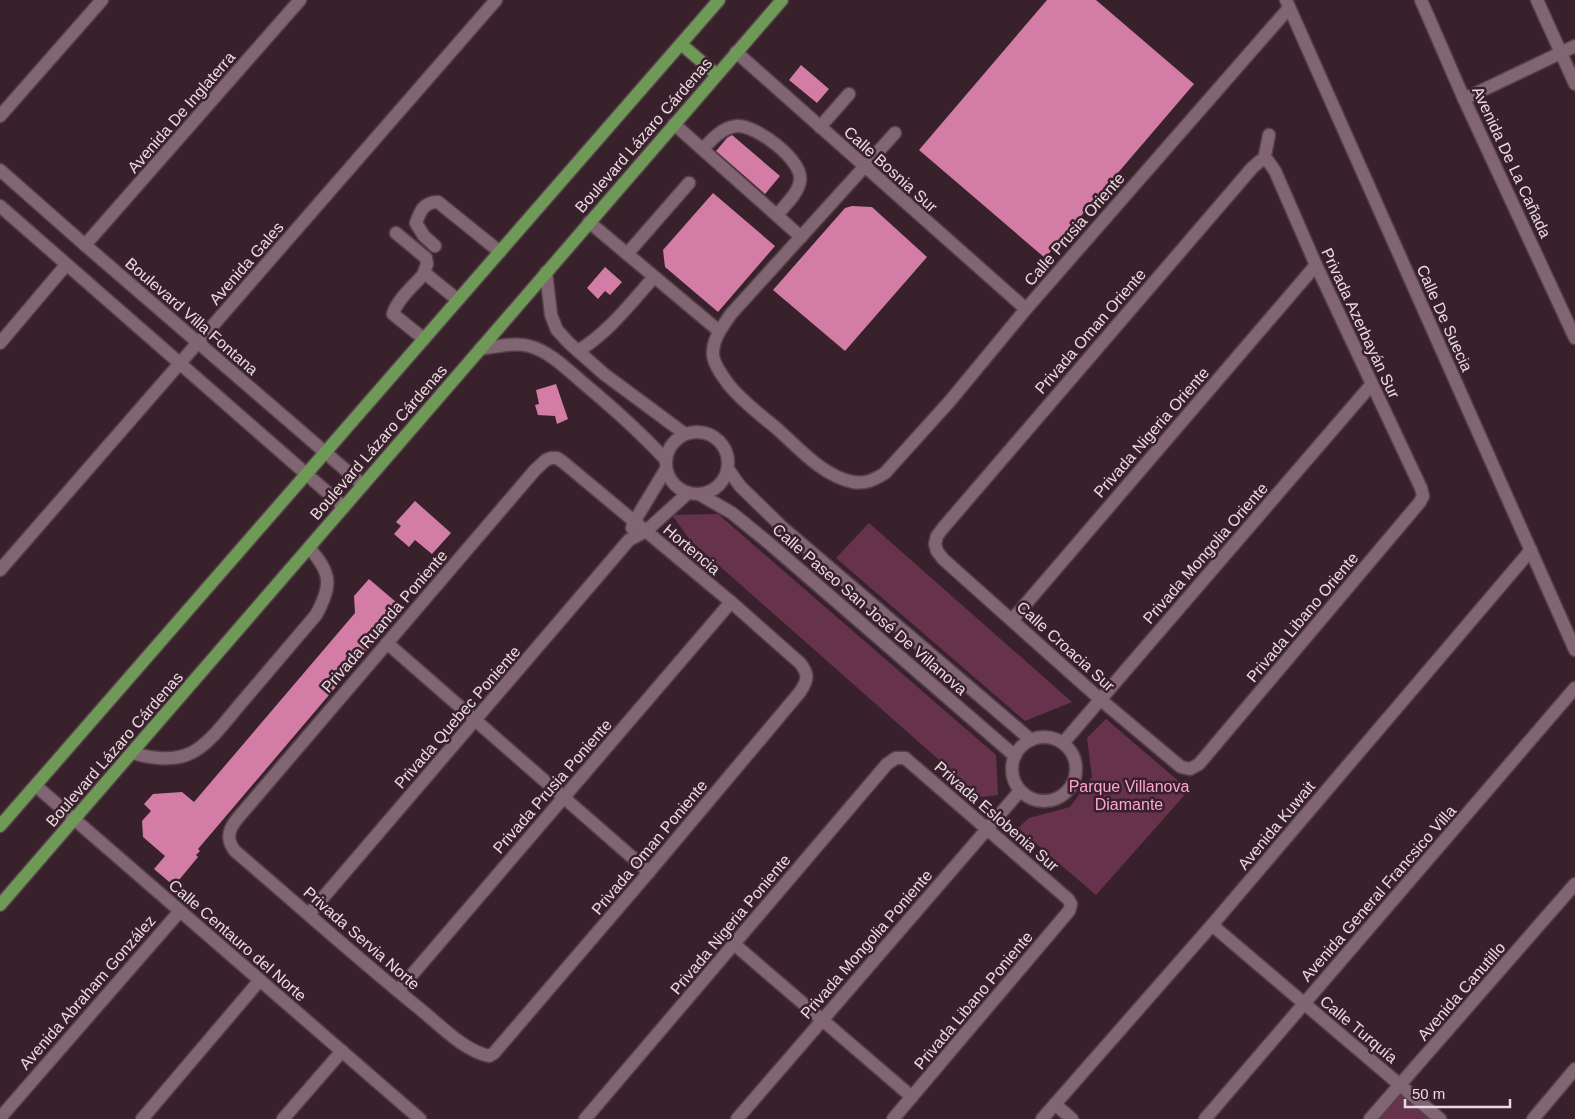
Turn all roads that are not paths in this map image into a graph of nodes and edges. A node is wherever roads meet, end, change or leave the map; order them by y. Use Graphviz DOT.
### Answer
graph roads {
  1 [pos="102,0"];
  2 [pos="300,0"];
  3 [pos="496,0"];
  4 [pos="719,0"];
  5 [pos="782,0"];
  6 [pos="1421,0"];
  7 [pos="1537,0"];
  8 [pos="1287,4"];
  9 [pos="681,44"];
  10 [pos="1575,46"];
  11 [pos="736,52"];
  12 [pos="1560,53"];
  13 [pos="716,74"];
  14 [pos="1575,84"];
  15 [pos="849,94"];
  16 [pos="1464,99"];
  17 [pos="0,116"];
  18 [pos="674,124"];
  19 [pos="820,127"];
  20 [pos="895,132"];
  21 [pos="1269,134"];
  22 [pos="703,149"];
  23 [pos="1264,160"];
  24 [pos="865,167"];
  25 [pos="0,170"];
  26 [pos="689,183"];
  27 [pos="0,206"];
  28 [pos="777,215"];
  29 [pos="589,222"];
  30 [pos="396,234"];
  31 [pos="801,237"];
  32 [pos="85,245"];
  33 [pos="434,246"];
  34 [pos="500,252"];
  35 [pos="627,254"];
  36 [pos="1316,264"];
  37 [pos="66,265"];
  38 [pos="546,272"];
  39 [pos="423,275"];
  40 [pos="654,277"];
  41 [pos="458,300"];
  42 [pos="1026,309"];
  43 [pos="719,331"];
  44 [pos="1575,338"];
  45 [pos="424,339"];
  46 [pos="198,342"];
  47 [pos="0,343"];
  48 [pos="480,349"];
  49 [pos="578,351"];
  50 [pos="179,363"];
  51 [pos="1372,384"];
  52 [pos="684,434"];
  53 [pos="326,453"];
  54 [pos="563,462"];
  55 [pos="666,465"];
  56 [pos="728,469"];
  57 [pos="307,475"];
  58 [pos="363,485"];
  59 [pos="1420,488"];
  60 [pos="694,494"];
  61 [pos="344,507"];
  62 [pos="634,522"];
  63 [pos="943,528"];
  64 [pos="646,531"];
  65 [pos="629,540"];
  66 [pos="308,548"];
  67 [pos="1531,550"];
  68 [pos="0,570"];
  69 [pos="862,597"];
  70 [pos="731,602"];
  71 [pos="850,612"];
  72 [pos="1012,620"];
  73 [pos="386,643"];
  74 [pos="1575,650"];
  75 [pos="800,663"];
  76 [pos="1575,688"];
  77 [pos="1101,700"];
  78 [pos="475,720"];
  79 [pos="1031,740"];
  80 [pos="1063,744"];
  81 [pos="132,753"];
  82 [pos="1015,756"];
  83 [pos="904,758"];
  84 [pos="1198,764"];
  85 [pos="36,786"];
  86 [pos="1020,790"];
  87 [pos="564,798"];
  88 [pos="237,819"];
  89 [pos="74,820"];
  90 [pos="0,826"];
  91 [pos="987,829"];
  92 [pos="649,872"];
  93 [pos="1575,884"];
  94 [pos="1068,898"];
  95 [pos="0,905"];
  96 [pos="180,911"];
  97 [pos="309,914"];
  98 [pos="1212,925"];
  99 [pos="734,944"];
  100 [pos="260,980"];
  101 [pos="398,991"];
  102 [pos="1304,1004"];
  103 [pos="823,1019"];
  104 [pos="500,1046"];
  105 [pos="342,1051"];
  106 [pos="1575,1069"];
  107 [pos="1400,1084"];
  108 [pos="912,1097"];
  109 [pos="1054,1104"];
  110 [pos="0,1118"];
  111 [pos="142,1119"];
  112 [pos="283,1119"];
  113 [pos="420,1119"];
  114 [pos="585,1119"];
  115 [pos="737,1119"];
  116 [pos="893,1119"];
  117 [pos="1042,1119"];
  118 [pos="1072,1119"];
  119 [pos="1205,1119"];
  120 [pos="1370,1119"];
  121 [pos="1440,1119"];
  122 [pos="1533,1119"];
  1 -- 17 [label="street"];
  2 -- 32 [label="street, Avenida De Inglaterra"];
  3 -- 46 [label="street, Avenida Gales"];
  4 -- 9 [label="main road, Boulevard Lázaro Cárdenas"];
  5 -- 11 [label="main road, Boulevard Lázaro Cárdenas"];
  6 -- 16 [label="street, Avenida De La Cañada"];
  7 -- 12 [label="street"];
  8 -- 42 [label="street, Calle Prusia Oriente"];
  8 -- 67 [label="street, Calle De Suecia"];
  9 -- 13 [label="main road"];
  9 -- 34 [label="main road, Boulevard Lázaro Cárdenas"];
  10 -- 12 [label="street"];
  11 -- 13 [label="main road, Boulevard Lázaro Cárdenas"];
  11 -- 19 [label="street, Calle Bosnia Sur"];
  12 -- 14 [label="street"];
  12 -- 16 [label="street"];
  13 -- 18 [label="main road, Boulevard Lázaro Cárdenas"];
  15 -- 19 [label="street"];
  16 -- 44 [label="street, Avenida De La Cañada"];
  18 -- 22 [label="street"];
  18 -- 29 [label="main road, Boulevard Lázaro Cárdenas"];
  19 -- 24 [label="street, Calle Bosnia Sur"];
  20 -- 24 [label="street"];
  21 -- 23 [label="street"];
  22 -- 28 [label="street"];
  22 -- 28 [label="street"];
  23 -- 36 [label="street, Privada Azerbayán Sur"];
  23 -- 63 [label="street, Privada Oman Oriente"];
  24 -- 31 [label="street"];
  24 -- 42 [label="street, Calle Bosnia Sur"];
  25 -- 32 [label="street, Boulevard Villa Fontana"];
  26 -- 35 [label="street"];
  27 -- 37 [label="street"];
  28 -- 31 [label="street"];
  29 -- 35 [label="street"];
  29 -- 38 [label="main road, Boulevard Lázaro Cárdenas"];
  30 -- 39 [label="street"];
  31 -- 43 [label="street"];
  32 -- 46 [label="street, Boulevard Villa Fontana"];
  33 -- 34 [label="street"];
  34 -- 41 [label="main road, Boulevard Lázaro Cárdenas"];
  35 -- 40 [label="street"];
  36 -- 51 [label="street, Privada Azerbayán Sur"];
  36 -- 72 [label="street, Privada Nigeria Oriente"];
  37 -- 47 [label="street"];
  37 -- 50 [label="street"];
  38 -- 48 [label="main road, Boulevard Lázaro Cárdenas"];
  38 -- 49 [label="street"];
  39 -- 41 [label="street"];
  39 -- 45 [label="street"];
  40 -- 43 [label="street"];
  40 -- 49 [label="street"];
  41 -- 45 [label="main road, Boulevard Lázaro Cárdenas"];
  42 -- 43 [label="street, Calle Prusia Oriente"];
  45 -- 53 [label="main road, Boulevard Lázaro Cárdenas"];
  46 -- 50 [label="street, Avenida Gales"];
  46 -- 53 [label="street, Boulevard Villa Fontana"];
  48 -- 55 [label="street"];
  48 -- 58 [label="main road, Boulevard Lázaro Cárdenas"];
  49 -- 52 [label="street"];
  50 -- 57 [label="street"];
  50 -- 68 [label="street, Avenida Gales"];
  51 -- 59 [label="street, Privada Azerbayán Sur"];
  51 -- 77 [label="street, Privada Mongolia Oriente"];
  52 -- 55 [label="street"];
  52 -- 56 [label="street"];
  53 -- 57 [label="main road, Boulevard Lázaro Cárdenas"];
  53 -- 58 [label="street, Boulevard Villa Fontana"];
  54 -- 62 [label="street, Hortencia"];
  54 -- 73 [label="street, Privada Ruanda Poniente"];
  55 -- 60 [label="street"];
  55 -- 62 [label="street, Privada Quebec Poniente"];
  56 -- 60 [label="street"];
  56 -- 69 [label="street, Calle Paseo San José De Villanova"];
  57 -- 61 [label="street"];
  57 -- 85 [label="main road, Boulevard Lázaro Cárdenas"];
  58 -- 61 [label="main road, Boulevard Lázaro Cárdenas"];
  59 -- 84 [label="street, Privada Libano Oriente"];
  60 -- 64 [label="street, Privada Quebec Poniente"];
  60 -- 71 [label="street, Calle Paseo San José De Villanova"];
  61 -- 66 [label="main road, Boulevard Lázaro Cárdenas"];
  62 -- 64 [label="street, Hortencia"];
  62 -- 65 [label="street, Privada Quebec Poniente"];
  63 -- 72 [label="street, Calle Croacia Sur"];
  64 -- 65 [label="street, Privada Quebec Poniente"];
  64 -- 70 [label="street, Hortencia"];
  65 -- 78 [label="street, Privada Quebec Poniente"];
  66 -- 81 [label="main road, Boulevard Lázaro Cárdenas"];
  66 -- 81 [label="street"];
  67 -- 74 [label="street, Calle De Suecia"];
  67 -- 98 [label="street, Avenida Kuwait"];
  69 -- 71 [label="street"];
  69 -- 79 [label="street, Calle Paseo San José De Villanova"];
  70 -- 75 [label="street, Hortencia"];
  70 -- 87 [label="street, Privada Prusia Poniente"];
  71 -- 82 [label="street, Calle Paseo San José De Villanova"];
  72 -- 77 [label="street, Calle Croacia Sur"];
  73 -- 78 [label="street"];
  73 -- 88 [label="street, Privada Ruanda Poniente"];
  75 -- 92 [label="street, Privada Oman Poniente"];
  76 -- 102 [label="street, Avenida General Francsico Villa"];
  77 -- 80 [label="street, Privada Mongolia Oriente"];
  77 -- 84 [label="street, Calle Croacia Sur"];
  78 -- 87 [label="street"];
  78 -- 97 [label="street, Privada Quebec Poniente"];
  79 -- 80 [label="street"];
  79 -- 82 [label="street"];
  80 -- 86 [label="street"];
  81 -- 89 [label="main road, Boulevard Lázaro Cárdenas"];
  82 -- 86 [label="street"];
  83 -- 91 [label="street, Privada Eslobenia Sur"];
  83 -- 99 [label="street, Privada Nigeria Poniente"];
  85 -- 89 [label="street, Calle Centauro del Norte"];
  85 -- 90 [label="main road, Boulevard Lázaro Cárdenas"];
  86 -- 91 [label="street, Privada Mongolia Poniente"];
  87 -- 92 [label="street"];
  87 -- 101 [label="street, Privada Prusia Poniente"];
  88 -- 97 [label="street, Privada Servia Norte"];
  89 -- 95 [label="main road, Boulevard Lázaro Cárdenas"];
  89 -- 96 [label="street, Calle Centauro del Norte"];
  91 -- 94 [label="street, Privada Eslobenia Sur"];
  91 -- 103 [label="street, Privada Mongolia Poniente"];
  92 -- 104 [label="street, Privada Oman Poniente"];
  93 -- 107 [label="street, Avenida Canutillo"];
  94 -- 108 [label="street, Privada Libano Poniente"];
  96 -- 100 [label="street, Calle Centauro del Norte"];
  96 -- 110 [label="street, Avenida Abraham González"];
  97 -- 101 [label="street, Privada Servia Norte"];
  98 -- 102 [label="street, Calle Turquía"];
  98 -- 109 [label="street, Avenida Kuwait"];
  99 -- 103 [label="street"];
  99 -- 114 [label="street, Privada Nigeria Poniente"];
  100 -- 105 [label="street, Calle Centauro del Norte"];
  100 -- 111 [label="street"];
  101 -- 104 [label="street, Privada Servia Norte"];
  102 -- 107 [label="street, Calle Turquía"];
  102 -- 119 [label="street, Avenida General Francsico Villa"];
  103 -- 108 [label="street"];
  103 -- 115 [label="street, Privada Mongolia Poniente"];
  105 -- 112 [label="street"];
  105 -- 113 [label="street, Calle Centauro del Norte"];
  106 -- 122 [label="street"];
  107 -- 120 [label="street, Avenida Canutillo"];
  107 -- 121 [label="street, Calle Turquía"];
  108 -- 116 [label="street, Privada Libano Poniente"];
  109 -- 117 [label="street, Avenida Kuwait"];
  109 -- 118 [label="street"];
}
